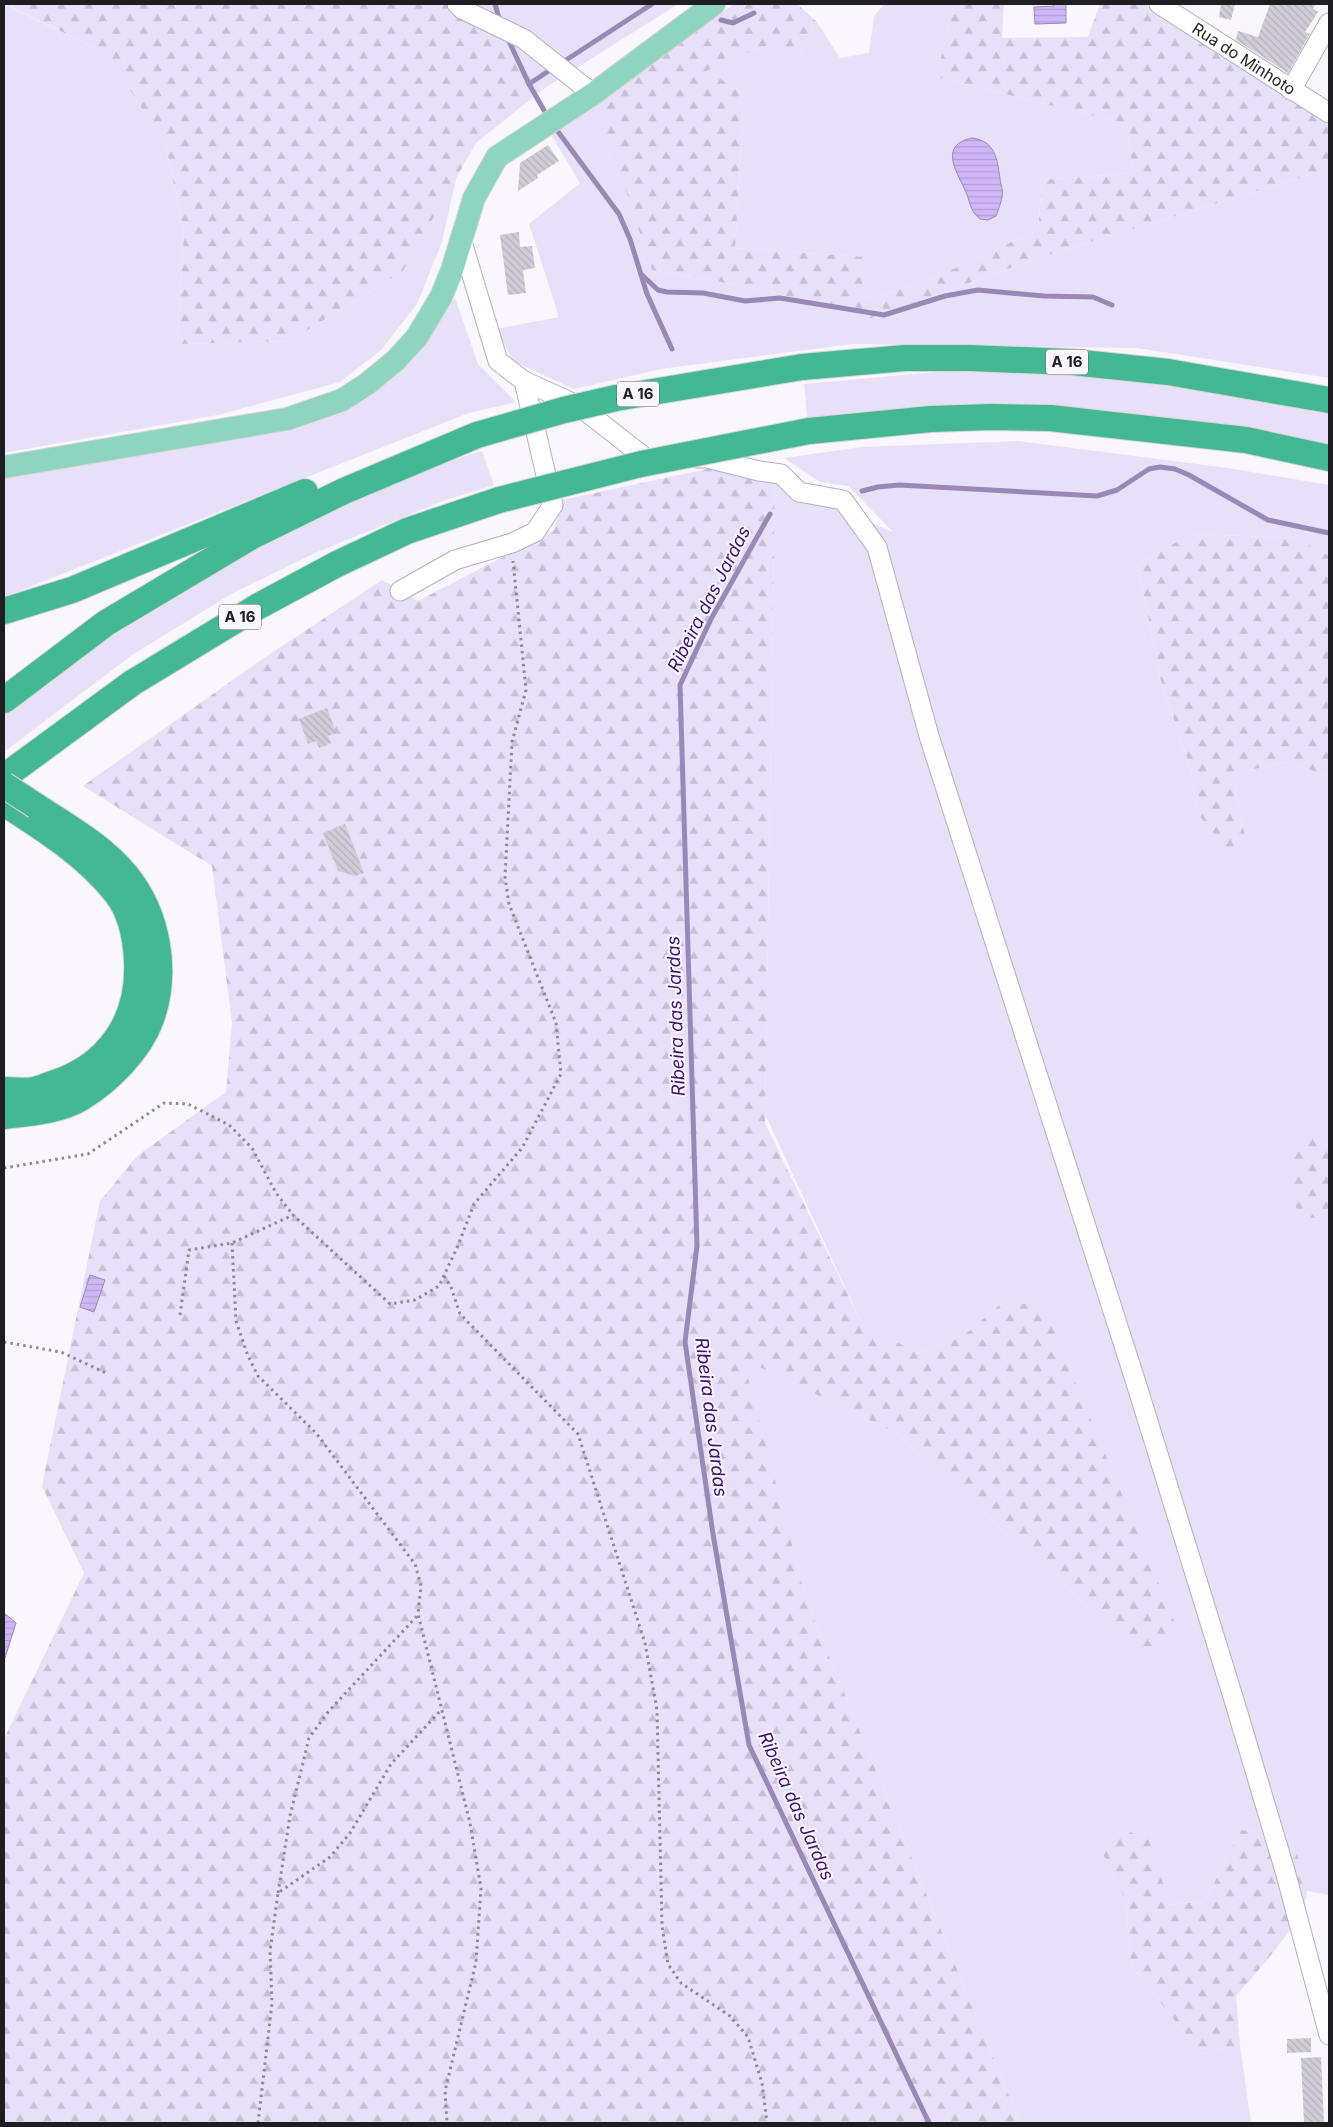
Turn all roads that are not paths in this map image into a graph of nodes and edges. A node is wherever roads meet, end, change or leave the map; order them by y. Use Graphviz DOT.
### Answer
graph roads {
  1 [pos="457,4"];
  2 [pos="714,4"];
  3 [pos="1159,4"];
  4 [pos="1329,23"];
  5 [pos="1291,90"];
  6 [pos="593,94"];
  7 [pos="1329,113"];
  8 [pos="462,242"];
  9 [pos="524,380"];
  10 [pos="1329,400"];
  11 [pos="470,437"];
  12 [pos="1329,458"];
  13 [pos="4,467"];
  14 [pos="400,591"];
  15 [pos="4,611"];
  16 [pos="4,700"];
  17 [pos="56,739"];
  18 [pos="4,777"];
  19 [pos="4,785"];
  20 [pos="4,793"];
  21 [pos="4,803"];
  22 [pos="31,811"];
  23 [pos="4,1090"];
  24 [pos="4,1116"];
  25 [pos="1329,2035"];
  1 -- 6 [label="street"];
  2 -- 6 [label="main road"];
  3 -- 5 [label="street, Rua do Minhoto"];
  4 -- 5 [label="street"];
  5 -- 7 [label="street, Rua do Minhoto"];
  6 -- 8 [label="main road"];
  8 -- 9 [label="street"];
  8 -- 13 [label="main road"];
  9 -- 14 [label="street"];
  9 -- 25 [label="street"];
  10 -- 11 [label="highway, A 16, bridge"];
  11 -- 15 [label="highway, A 16"];
  11 -- 16 [label="highway, A 16"];
  12 -- 17 [label="highway, A 16, bridge"];
  17 -- 18 [label="highway, A 16"];
  17 -- 20 [label="highway, A 16"];
  19 -- 22 [label="highway, bridge"];
  21 -- 22 [label="highway"];
  22 -- 23 [label="highway"];
  22 -- 24 [label="highway"];
}
